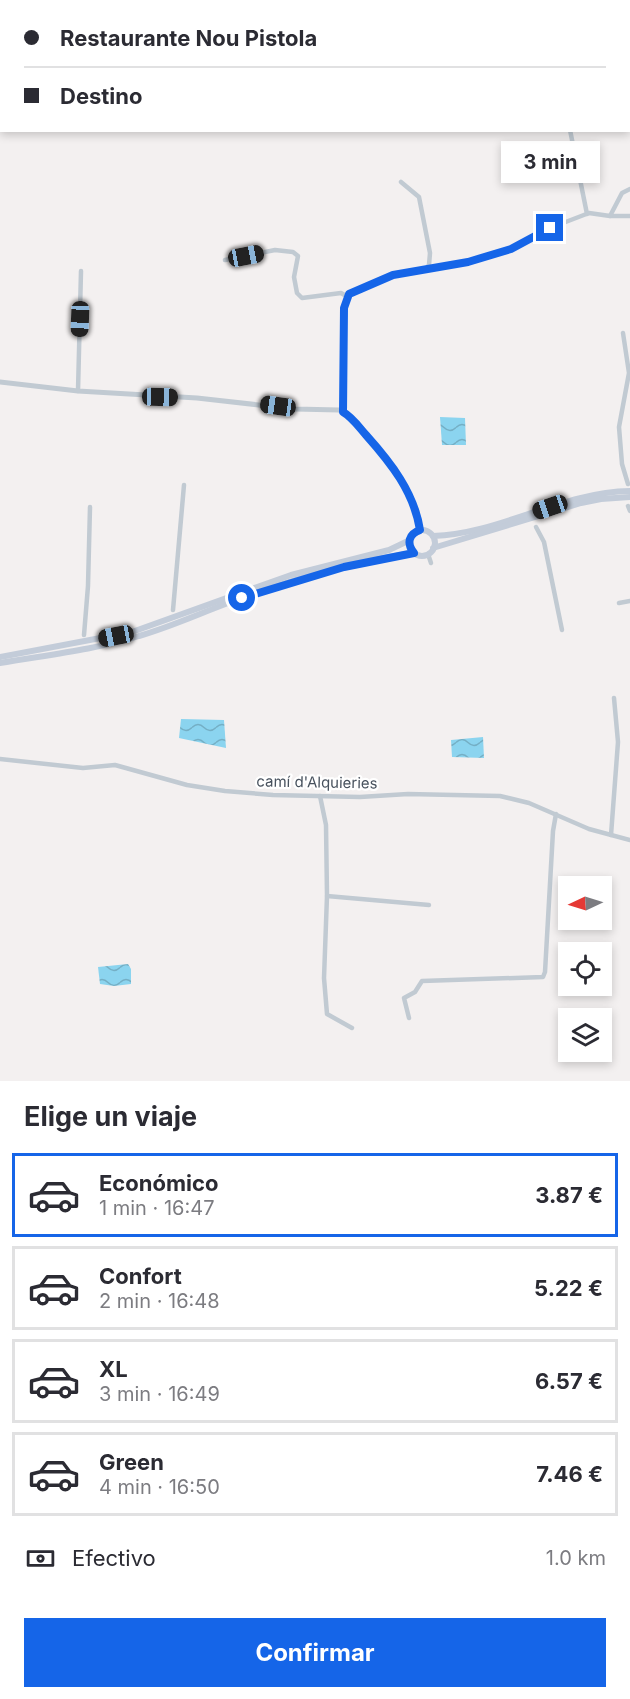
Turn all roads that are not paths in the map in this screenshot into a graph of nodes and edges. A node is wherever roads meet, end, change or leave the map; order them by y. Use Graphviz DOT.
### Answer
graph roads {
  1 [pos="570,132"];
  2 [pos="401,182"];
  3 [pos="630,189"];
  4 [pos="587,214"];
  5 [pos="610,216"];
  6 [pos="630,216"];
  7 [pos="225,260"];
  8 [pos="425,270"];
  9 [pos="81,271"];
  10 [pos="348,297"];
  11 [pos="623,333"];
  12 [pos="0,382"];
  13 [pos="78,391"];
  14 [pos="343,412"];
  15 [pos="184,485"];
  16 [pos="629,487"];
  17 [pos="630,497"];
  18 [pos="90,507"];
  19 [pos="536,527"];
  20 [pos="420,530"];
  21 [pos="433,536"];
  22 [pos="410,540"];
  23 [pos="433,548"];
  24 [pos="414,553"];
  25 [pos="428,554"];
  26 [pos="431,563"];
  27 [pos="630,601"];
  28 [pos="619,603"];
  29 [pos="173,610"];
  30 [pos="562,630"];
  31 [pos="84,635"];
  32 [pos="0,657"];
  33 [pos="0,663"];
  34 [pos="614,698"];
  35 [pos="0,759"];
  36 [pos="320,796"];
  37 [pos="556,814"];
  38 [pos="611,835"];
  39 [pos="630,840"];
  40 [pos="327,896"];
  41 [pos="429,906"];
  42 [pos="409,1018"];
  43 [pos="352,1028"];
  1 -- 4 [label="street"];
  2 -- 8 [label="street"];
  3 -- 5 [label="street"];
  4 -- 5 [label="street"];
  4 -- 8 [label="street"];
  5 -- 6 [label="street"];
  7 -- 10 [label="street"];
  8 -- 10 [label="street"];
  9 -- 13 [label="street"];
  10 -- 14 [label="street"];
  11 -- 16 [label="street"];
  12 -- 13 [label="street"];
  13 -- 14 [label="street"];
  14 -- 20 [label="street"];
  15 -- 29 [label="street"];
  16 -- 21 [label="main road"];
  17 -- 23 [label="main road"];
  18 -- 31 [label="street"];
  19 -- 30 [label="street"];
  20 -- 21 [label="main road"];
  20 -- 22 [label="main road"];
  21 -- 23 [label="main road"];
  22 -- 24 [label="main road"];
  22 -- 32 [label="main road"];
  23 -- 25 [label="main road"];
  24 -- 25 [label="main road"];
  24 -- 33 [label="main road"];
  25 -- 26 [label="street"];
  27 -- 28 [label="street"];
  34 -- 38 [label="street"];
  35 -- 36 [label="street, camí d'Alquieries"];
  36 -- 37 [label="street, camí d'Alquieries"];
  36 -- 40 [label="street"];
  37 -- 38 [label="street, camí d'Alquieries"];
  37 -- 42 [label="street"];
  38 -- 39 [label="street, camí d'Alquieries"];
  40 -- 41 [label="street"];
  40 -- 43 [label="street"];
}
